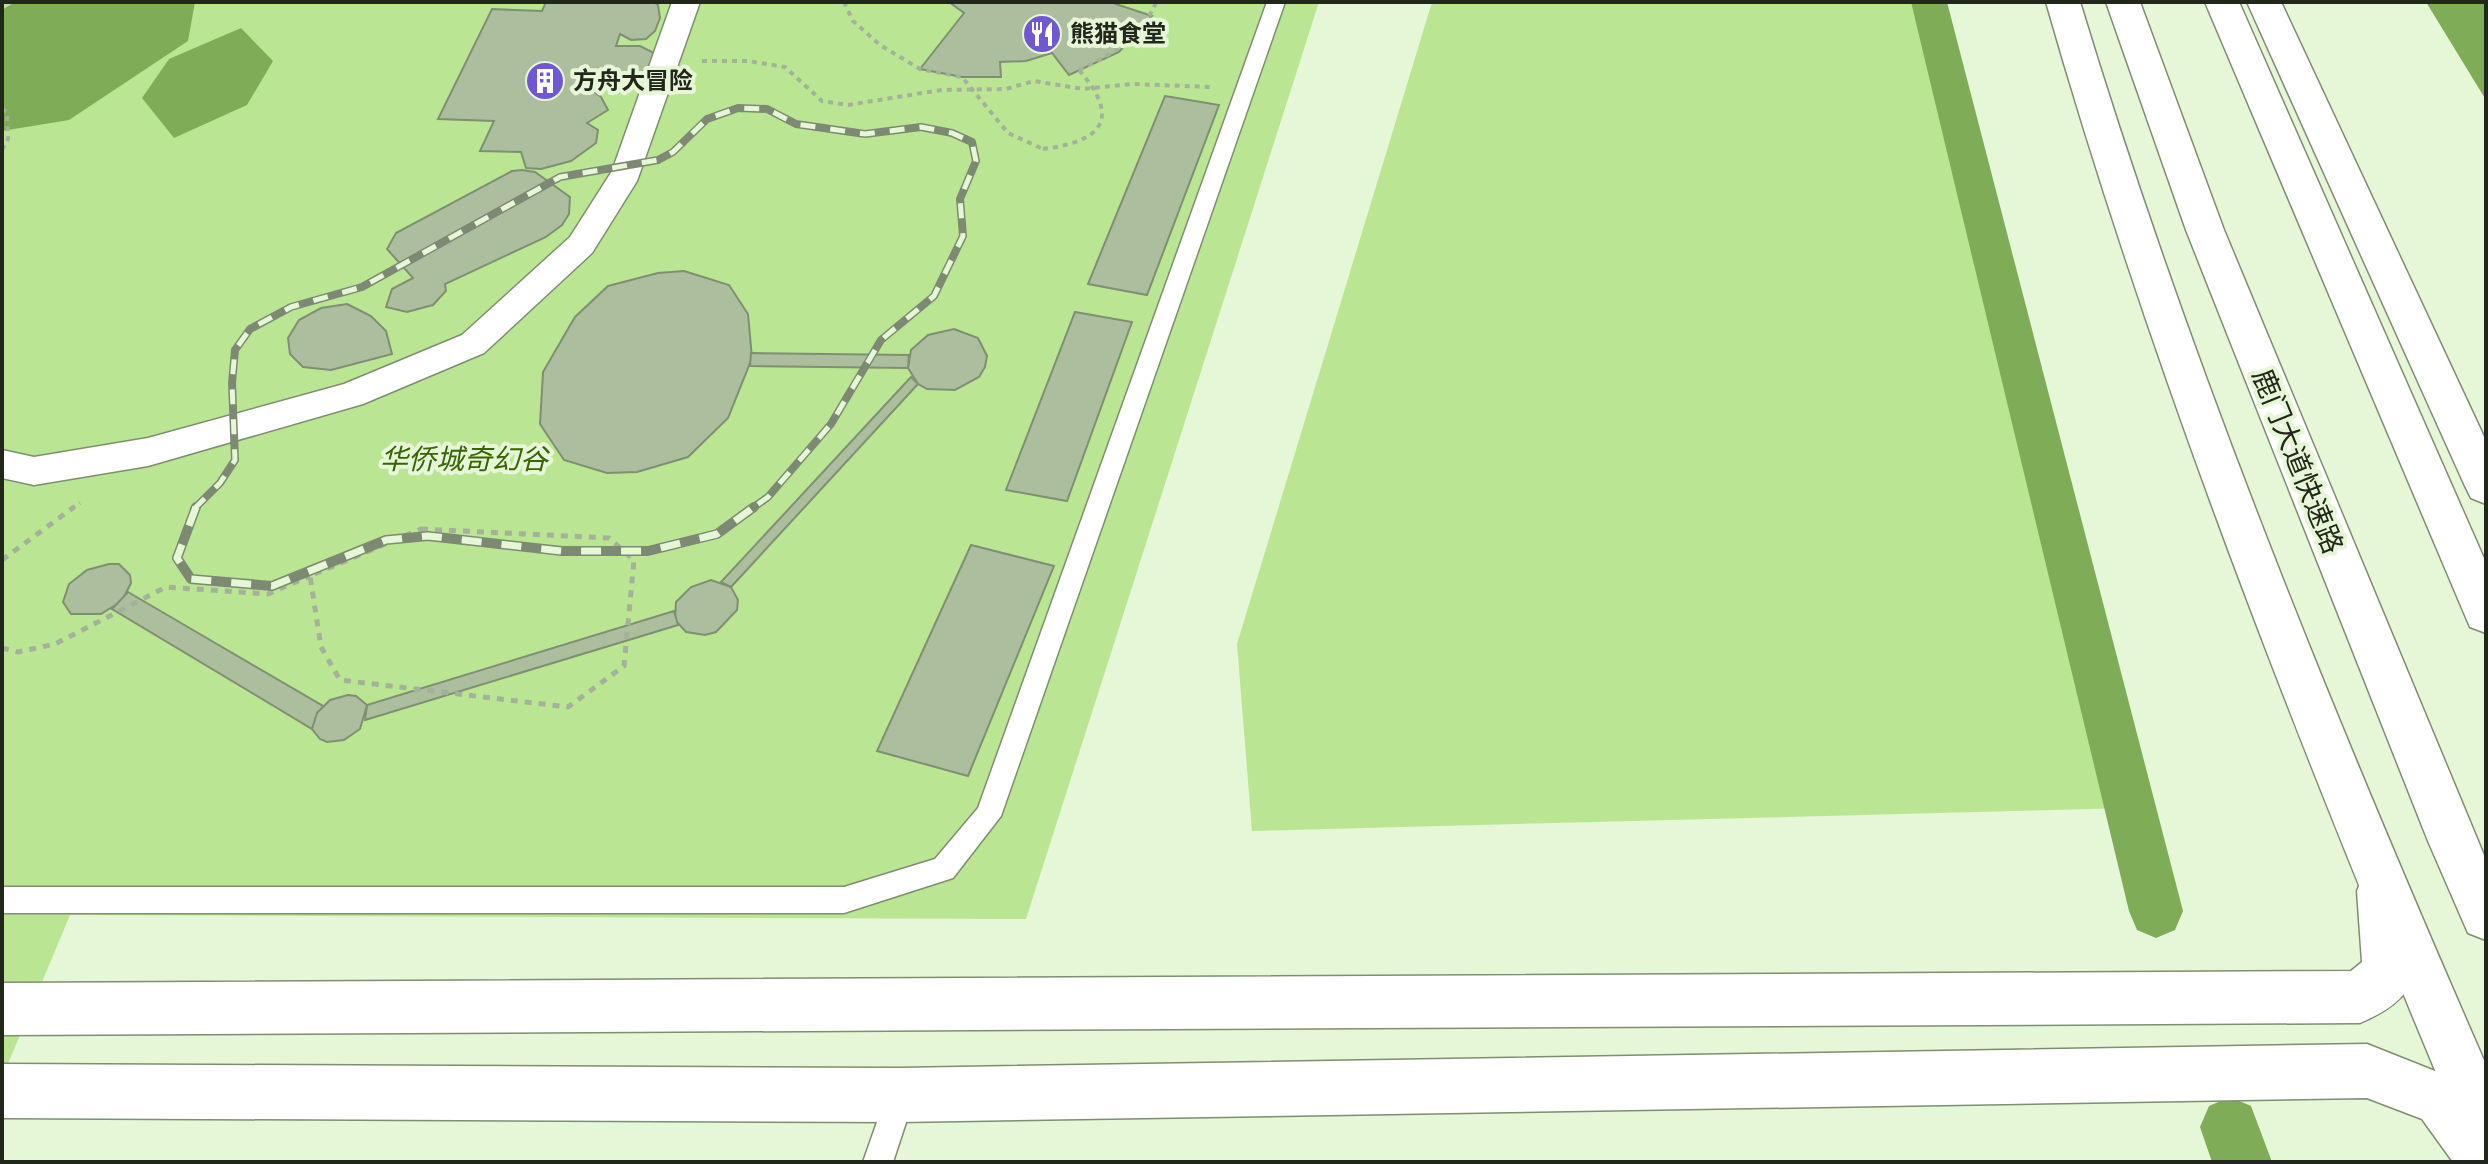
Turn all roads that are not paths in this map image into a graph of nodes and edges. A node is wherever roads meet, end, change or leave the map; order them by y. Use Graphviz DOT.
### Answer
graph roads {
  1 [pos="686,2"];
  2 [pos="1276,2"];
  3 [pos="2063,2"];
  4 [pos="2123,2"];
  5 [pos="2222,2"];
  6 [pos="2264,2"];
  7 [pos="2,464"];
  8 [pos="2486,486"];
  9 [pos="2486,613"];
  10 [pos="2381,876"];
  11 [pos="2,900"];
  12 [pos="2486,915"];
  13 [pos="2,1009"];
  14 [pos="2,1091"];
  15 [pos="900,1095"];
  16 [pos="2486,1128"];
  17 [pos="878,1162"];
  18 [pos="2486,1162"];
  1 -- 7 [label="street"];
  2 -- 11 [label="lane"];
  3 -- 10 [label="main road"];
  4 -- 12 [label="main road, 鹿门大道快速路"];
  5 -- 9 [label="main road"];
  6 -- 8 [label="main road"];
  10 -- 13 [label="main road"];
  10 -- 16 [label="main road"];
  14 -- 15 [label="main road"];
  15 -- 17 [label="lane"];
  15 -- 18 [label="main road"];
}
